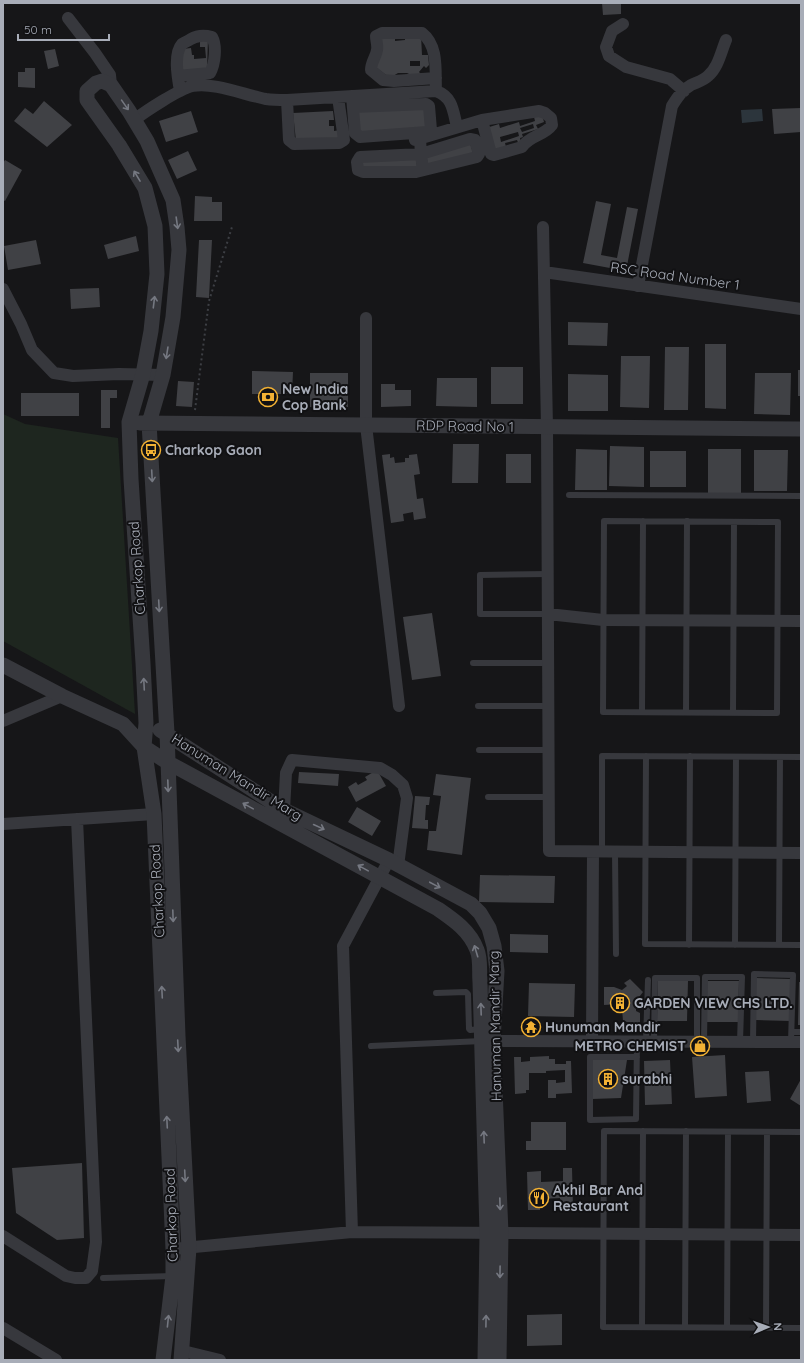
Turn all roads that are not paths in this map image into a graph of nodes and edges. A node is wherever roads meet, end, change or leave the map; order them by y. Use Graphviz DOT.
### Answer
graph roads {
  1 [pos="68,18"];
  2 [pos="623,24"];
  3 [pos="726,40"];
  4 [pos="178,76"];
  5 [pos="436,78"];
  6 [pos="111,85"];
  7 [pos="180,91"];
  8 [pos="436,91"];
  9 [pos="684,91"];
  10 [pos="338,97"];
  11 [pos="287,100"];
  12 [pos="352,102"];
  13 [pos="134,120"];
  14 [pos="482,120"];
  15 [pos="457,127"];
  16 [pos="421,154"];
  17 [pos="423,170"];
  18 [pos="543,227"];
  19 [pos="544,272"];
  20 [pos="638,286"];
  21 [pos="3,289"];
  22 [pos="801,309"];
  23 [pos="366,318"];
  24 [pos="143,374"];
  25 [pos="163,375"];
  26 [pos="129,422"];
  27 [pos="149,423"];
  28 [pos="366,425"];
  29 [pos="547,427"];
  30 [pos="801,429"];
  31 [pos="570,495"];
  32 [pos="801,496"];
  33 [pos="643,521"];
  34 [pos="687,521"];
  35 [pos="734,522"];
  36 [pos="548,574"];
  37 [pos="548,614"];
  38 [pos="603,620"];
  39 [pos="642,620"];
  40 [pos="687,620"];
  41 [pos="734,620"];
  42 [pos="777,620"];
  43 [pos="801,621"];
  44 [pos="472,663"];
  45 [pos="548,663"];
  46 [pos="3,665"];
  47 [pos="62,696"];
  48 [pos="399,706"];
  49 [pos="478,706"];
  50 [pos="548,706"];
  51 [pos="642,712"];
  52 [pos="686,712"];
  53 [pos="733,712"];
  54 [pos="3,721"];
  55 [pos="146,723"];
  56 [pos="122,724"];
  57 [pos="167,733"];
  58 [pos="144,747"];
  59 [pos="479,750"];
  60 [pos="549,750"];
  61 [pos="646,756"];
  62 [pos="690,756"];
  63 [pos="736,756"];
  64 [pos="780,757"];
  65 [pos="801,757"];
  66 [pos="167,762"];
  67 [pos="488,796"];
  68 [pos="548,797"];
  69 [pos="284,810"];
  70 [pos="154,814"];
  71 [pos="77,819"];
  72 [pos="3,824"];
  73 [pos="598,852"];
  74 [pos="615,852"];
  75 [pos="646,852"];
  76 [pos="689,852"];
  77 [pos="736,853"];
  78 [pos="780,853"];
  79 [pos="801,853"];
  80 [pos="393,863"];
  81 [pos="379,877"];
  82 [pos="689,945"];
  83 [pos="735,945"];
  84 [pos="779,945"];
  85 [pos="801,945"];
  86 [pos="616,954"];
  87 [pos="801,978"];
  88 [pos="648,980"];
  89 [pos="436,992"];
  90 [pos="485,1037"];
  91 [pos="796,1038"];
  92 [pos="646,1041"];
  93 [pos="592,1042"];
  94 [pos="701,1042"];
  95 [pos="740,1042"];
  96 [pos="753,1042"];
  97 [pos="371,1046"];
  98 [pos="637,1057"];
  99 [pos="644,1131"];
  100 [pos="686,1131"];
  101 [pos="728,1132"];
  102 [pos="767,1132"];
  103 [pos="801,1132"];
  104 [pos="352,1232"];
  105 [pos="494,1233"];
  106 [pos="603,1234"];
  107 [pos="643,1234"];
  108 [pos="685,1235"];
  109 [pos="727,1235"];
  110 [pos="767,1235"];
  111 [pos="801,1235"];
  112 [pos="3,1236"];
  113 [pos="189,1248"];
  114 [pos="173,1249"];
  115 [pos="173,1276"];
  116 [pos="103,1278"];
  117 [pos="642,1327"];
  118 [pos="685,1327"];
  119 [pos="727,1327"];
  120 [pos="3,1328"];
  121 [pos="766,1328"];
  122 [pos="801,1328"];
  123 [pos="182,1355"];
  124 [pos="56,1360"];
  125 [pos="163,1360"];
  126 [pos="220,1360"];
  127 [pos="485,1360"];
  128 [pos="499,1360"];
  1 -- 6 [label="street"];
  2 -- 9 [label="street"];
  3 -- 9 [label="street"];
  4 -- 7 [label="street"];
  5 -- 5 [label="street"];
  5 -- 8 [label="street"];
  6 -- 13 [label="street, Charkop Road, one-way"];
  24 -- 6 [label="street, Charkop Road, one-way"];
  7 -- 11 [label="street"];
  7 -- 13 [label="street"];
  8 -- 12 [label="street"];
  8 -- 15 [label="street"];
  9 -- 20 [label="street"];
  10 -- 11 [label="street"];
  10 -- 11 [label="street"];
  10 -- 12 [label="street"];
  12 -- 12 [label="street"];
  13 -- 25 [label="street, Charkop Road, one-way"];
  14 -- 14 [label="street"];
  14 -- 15 [label="street"];
  15 -- 16 [label="street"];
  16 -- 17 [label="street"];
  16 -- 17 [label="street"];
  16 -- 17 [label="street"];
  18 -- 19 [label="street"];
  19 -- 20 [label="street, RSC Road Number 1"];
  19 -- 29 [label="street"];
  20 -- 22 [label="street, RSC Road Number 1"];
  21 -- 24 [label="street"];
  23 -- 28 [label="street"];
  24 -- 25 [label="street"];
  24 -- 26 [label="street, Charkop Road"];
  25 -- 27 [label="street, Charkop Road"];
  26 -- 27 [label="street, RDP Road No 1"];
  55 -- 26 [label="street, Charkop Road, one-way"];
  27 -- 28 [label="street, RDP Road No 1"];
  27 -- 57 [label="street, Charkop Road, one-way"];
  28 -- 29 [label="street, RDP Road No 1"];
  28 -- 48 [label="street"];
  29 -- 30 [label="street, RDP Road No 1"];
  29 -- 36 [label="street"];
  31 -- 32 [label="lane"];
  33 -- 34 [label="lane"];
  33 -- 38 [label="lane"];
  33 -- 39 [label="lane"];
  34 -- 35 [label="lane"];
  34 -- 40 [label="lane"];
  35 -- 41 [label="lane"];
  35 -- 42 [label="lane"];
  36 -- 37 [label="street"];
  36 -- 37 [label="lane"];
  37 -- 38 [label="street"];
  37 -- 45 [label="street"];
  38 -- 39 [label="street"];
  38 -- 51 [label="lane"];
  39 -- 40 [label="street"];
  39 -- 51 [label="lane"];
  40 -- 41 [label="street"];
  40 -- 52 [label="lane"];
  41 -- 42 [label="street"];
  41 -- 53 [label="lane"];
  42 -- 43 [label="street"];
  42 -- 53 [label="lane"];
  44 -- 45 [label="lane"];
  45 -- 50 [label="street"];
  46 -- 47 [label="street"];
  47 -- 54 [label="street"];
  47 -- 56 [label="street"];
  49 -- 50 [label="lane"];
  50 -- 60 [label="street"];
  51 -- 52 [label="lane"];
  52 -- 53 [label="lane"];
  55 -- 56 [label="street"];
  55 -- 57 [label="street, Hanuman Mandir Marg"];
  55 -- 58 [label="street, Charkop Road"];
  56 -- 58 [label="street"];
  57 -- 66 [label="street, Charkop Road"];
  57 -- 69 [label="street, Hanuman Mandir Marg"];
  58 -- 66 [label="street"];
  58 -- 70 [label="street, Charkop Road"];
  59 -- 60 [label="lane"];
  60 -- 68 [label="street"];
  61 -- 62 [label="lane"];
  61 -- 73 [label="lane"];
  61 -- 75 [label="lane"];
  62 -- 63 [label="lane"];
  62 -- 76 [label="lane"];
  63 -- 64 [label="lane"];
  63 -- 77 [label="lane"];
  64 -- 65 [label="lane"];
  64 -- 78 [label="lane"];
  81 -- 66 [label="street, one-way"];
  66 -- 113 [label="street, Charkop Road, one-way"];
  67 -- 68 [label="lane"];
  68 -- 73 [label="street"];
  69 -- 80 [label="street, Hanuman Mandir Marg, one-way"];
  69 -- 80 [label="street"];
  70 -- 71 [label="street"];
  114 -- 70 [label="street, Charkop Road, one-way"];
  71 -- 72 [label="street"];
  71 -- 112 [label="street"];
  73 -- 74 [label="street"];
  73 -- 93 [label="street"];
  74 -- 75 [label="street"];
  74 -- 86 [label="lane"];
  75 -- 76 [label="street"];
  75 -- 82 [label="lane"];
  76 -- 77 [label="street"];
  76 -- 82 [label="lane"];
  77 -- 78 [label="street"];
  77 -- 83 [label="lane"];
  78 -- 79 [label="street"];
  78 -- 84 [label="lane"];
  80 -- 81 [label="street"];
  80 -- 90 [label="street, Hanuman Mandir Marg, one-way"];
  90 -- 81 [label="street, one-way"];
  81 -- 104 [label="street"];
  82 -- 83 [label="lane"];
  83 -- 84 [label="lane"];
  84 -- 85 [label="lane"];
  87 -- 91 [label="lane"];
  88 -- 92 [label="lane"];
  89 -- 90 [label="lane"];
  90 -- 93 [label="street"];
  90 -- 97 [label="lane"];
  90 -- 105 [label="street, Hanuman Mandir Marg"];
  91 -- 96 [label="street"];
  91 -- 96 [label="lane"];
  92 -- 93 [label="street"];
  92 -- 94 [label="street"];
  92 -- 94 [label="lane"];
  92 -- 98 [label="lane"];
  94 -- 95 [label="street"];
  94 -- 95 [label="lane"];
  95 -- 96 [label="street"];
  98 -- 98 [label="lane"];
  99 -- 100 [label="lane"];
  99 -- 106 [label="lane"];
  99 -- 107 [label="lane"];
  100 -- 101 [label="lane"];
  100 -- 108 [label="lane"];
  101 -- 102 [label="lane"];
  101 -- 109 [label="lane"];
  102 -- 103 [label="lane"];
  102 -- 110 [label="lane"];
  104 -- 105 [label="street"];
  104 -- 113 [label="street"];
  105 -- 106 [label="street"];
  127 -- 105 [label="street, one-way"];
  105 -- 128 [label="street, Hanuman Mandir Marg, one-way"];
  106 -- 107 [label="street"];
  106 -- 117 [label="lane"];
  107 -- 108 [label="street"];
  107 -- 117 [label="lane"];
  108 -- 109 [label="street"];
  108 -- 118 [label="lane"];
  109 -- 110 [label="street"];
  109 -- 119 [label="lane"];
  110 -- 111 [label="street"];
  110 -- 121 [label="lane"];
  113 -- 114 [label="street"];
  113 -- 123 [label="street, Charkop Road"];
  114 -- 115 [label="street, Charkop Road"];
  115 -- 116 [label="lane"];
  125 -- 115 [label="street, Charkop Road, one-way"];
  117 -- 118 [label="lane"];
  118 -- 119 [label="lane"];
  119 -- 121 [label="lane"];
  120 -- 124 [label="street"];
  121 -- 122 [label="lane"];
  123 -- 126 [label="street"];
}
